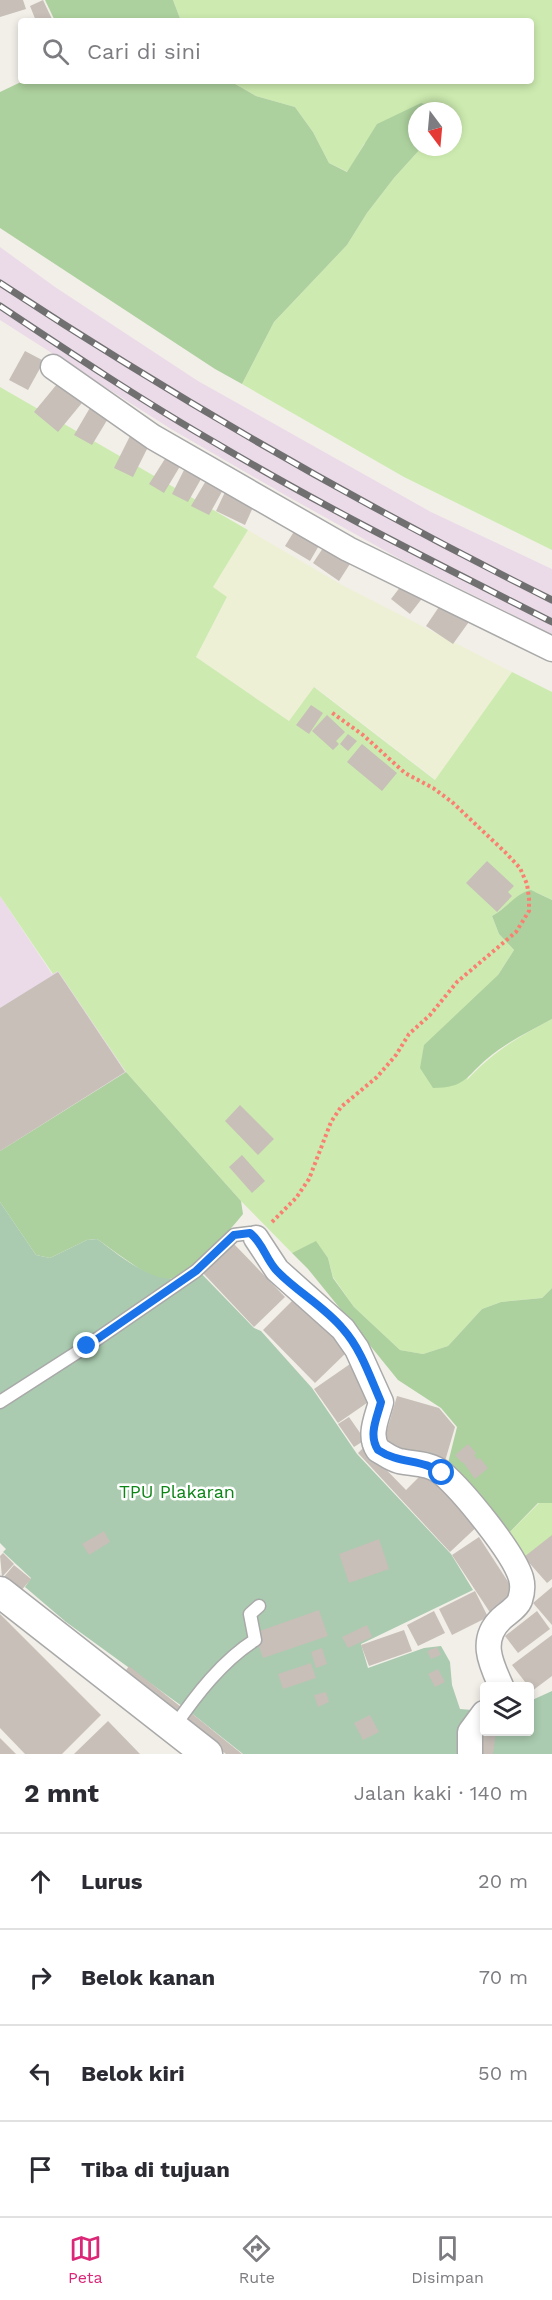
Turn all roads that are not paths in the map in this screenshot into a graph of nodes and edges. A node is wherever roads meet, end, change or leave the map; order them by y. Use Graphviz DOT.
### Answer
graph roads {
  1 [pos="53,367"];
  2 [pos="552,649"];
  3 [pos="256,1238"];
  4 [pos="0,1402"];
  5 [pos="0,1592"];
  6 [pos="259,1606"];
  7 [pos="499,1682"];
  8 [pos="480,1718"];
  9 [pos="174,1727"];
  10 [pos="207,1754"];
  11 [pos="471,1754"];
  1 -- 2 [label="street"];
  3 -- 4 [label="lane"];
  3 -- 7 [label="street"];
  5 -- 9 [label="street"];
  6 -- 9 [label="lane"];
  8 -- 11 [label="street"];
  9 -- 10 [label="street"];
}
